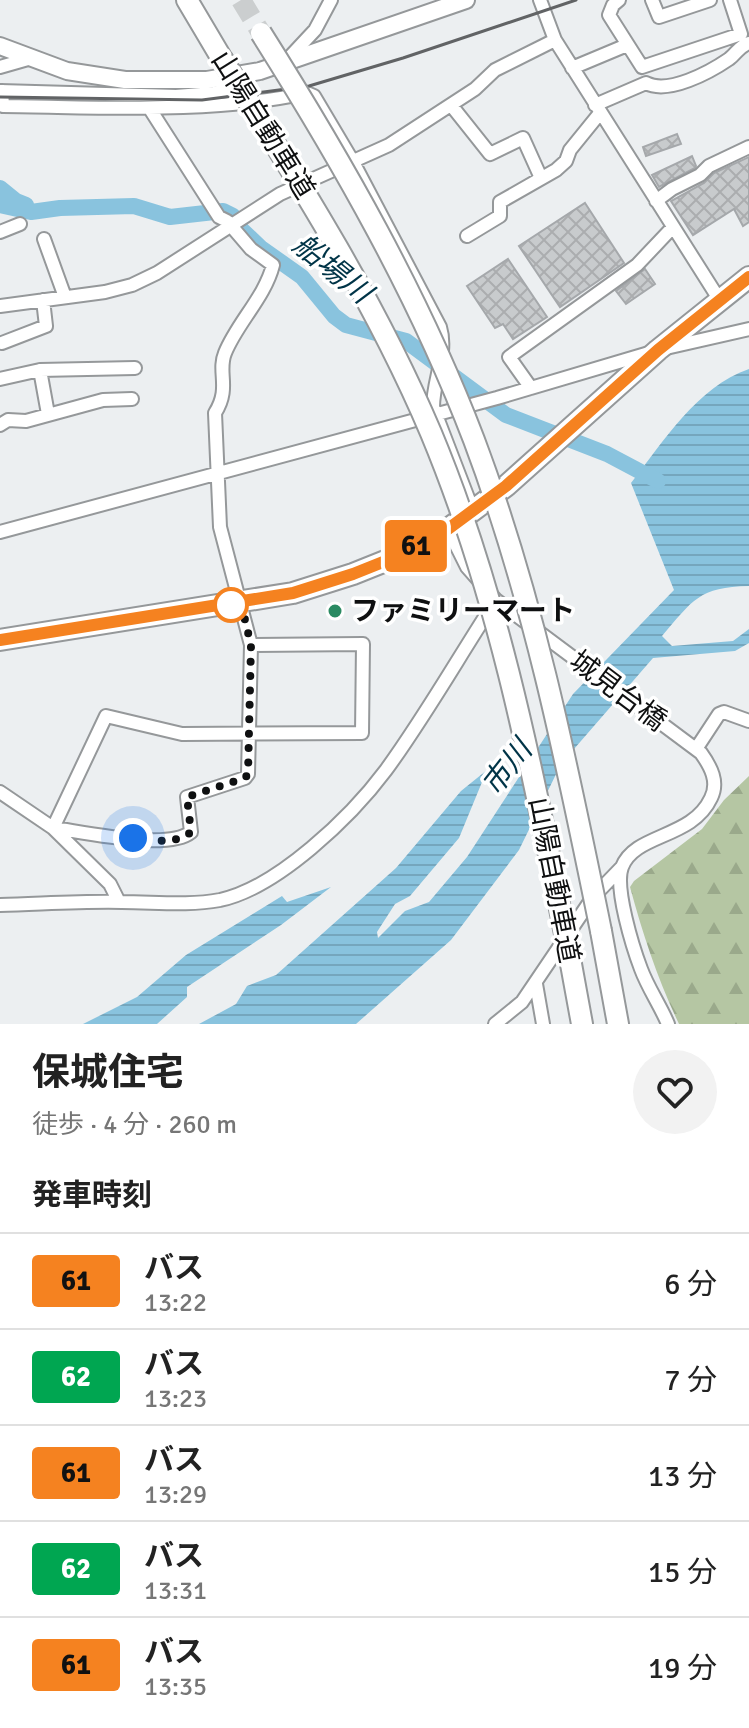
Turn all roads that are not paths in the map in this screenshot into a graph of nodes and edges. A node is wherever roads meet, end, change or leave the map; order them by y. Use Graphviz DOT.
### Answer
graph roads {
  1 [pos="187,0"];
  2 [pos="331,0"];
  3 [pos="466,0"];
  4 [pos="540,0"];
  5 [pos="619,0"];
  6 [pos="652,0"];
  7 [pos="710,0"];
  8 [pos="730,0"];
  9 [pos="261,33"];
  10 [pos="555,40"];
  11 [pos="749,43"];
  12 [pos="627,45"];
  13 [pos="0,46"];
  14 [pos="28,59"];
  15 [pos="287,60"];
  16 [pos="0,67"];
  17 [pos="572,68"];
  18 [pos="260,71"];
  19 [pos="1,91"];
  20 [pos="451,105"];
  21 [pos="150,109"];
  22 [pos="597,109"];
  23 [pos="749,147"];
  24 [pos="352,160"];
  25 [pos="541,178"];
  26 [pos="656,201"];
  27 [pos="20,224"];
  28 [pos="231,227"];
  29 [pos="672,228"];
  30 [pos="0,232"];
  31 [pos="467,236"];
  32 [pos="44,239"];
  33 [pos="749,277"];
  34 [pos="65,297"];
  35 [pos="719,299"];
  36 [pos="43,300"];
  37 [pos="0,306"];
  38 [pos="749,329"];
  39 [pos="2,343"];
  40 [pos="658,350"];
  41 [pos="135,368"];
  42 [pos="40,370"];
  43 [pos="0,379"];
  44 [pos="531,388"];
  45 [pos="132,399"];
  46 [pos="48,414"];
  47 [pos="436,414"];
  48 [pos="0,425"];
  49 [pos="218,473"];
  50 [pos="473,511"];
  51 [pos="448,529"];
  52 [pos="0,532"];
  53 [pos="499,602"];
  54 [pos="241,603"];
  55 [pos="0,640"];
  56 [pos="251,645"];
  57 [pos="749,721"];
  58 [pos="248,734"];
  59 [pos="696,749"];
  60 [pos="0,792"];
  61 [pos="53,828"];
  62 [pos="621,868"];
  63 [pos="119,902"];
  64 [pos="0,905"];
  65 [pos="536,984"];
  66 [pos="495,1024"];
  67 [pos="543,1024"];
  68 [pos="582,1024"];
  69 [pos="618,1024"];
  70 [pos="668,1024"];
  1 -- 68 [label="highway, 山陽自動車道, bridge"];
  2 -- 15 [label="street"];
  3 -- 15 [label="main road"];
  4 -- 10 [label="street"];
  5 -- 12 [label="street"];
  6 -- 7 [label="street"];
  8 -- 12 [label="street"];
  9 -- 69 [label="highway, 山陽自動車道, bridge"];
  10 -- 17 [label="street"];
  10 -- 20 [label="street"];
  11 -- 22 [label="street"];
  12 -- 17 [label="street"];
  13 -- 14 [label="main road"];
  14 -- 16 [label="street"];
  14 -- 18 [label="main road"];
  15 -- 18 [label="main road"];
  17 -- 22 [label="street"];
  18 -- 19 [label="street"];
  19 -- 21 [label="street"];
  20 -- 24 [label="street"];
  20 -- 25 [label="street"];
  21 -- 24 [label="street"];
  21 -- 28 [label="street"];
  22 -- 25 [label="street"];
  22 -- 26 [label="street"];
  23 -- 26 [label="street"];
  24 -- 28 [label="street"];
  24 -- 47 [label="street, bridge"];
  25 -- 31 [label="street"];
  26 -- 29 [label="street"];
  27 -- 30 [label="street"];
  28 -- 34 [label="street"];
  28 -- 49 [label="street"];
  29 -- 35 [label="street"];
  29 -- 44 [label="street"];
  32 -- 34 [label="street"];
  33 -- 35 [label="highway"];
  34 -- 36 [label="street"];
  35 -- 40 [label="highway"];
  36 -- 37 [label="street"];
  36 -- 39 [label="street"];
  38 -- 40 [label="street"];
  40 -- 44 [label="street"];
  40 -- 50 [label="highway"];
  41 -- 42 [label="street"];
  42 -- 43 [label="street"];
  42 -- 46 [label="street"];
  44 -- 47 [label="street"];
  45 -- 46 [label="street"];
  46 -- 48 [label="street"];
  47 -- 49 [label="street"];
  47 -- 50 [label="street"];
  49 -- 52 [label="street"];
  49 -- 54 [label="street"];
  50 -- 51 [label="highway"];
  51 -- 53 [label="street, 城見台橋"];
  51 -- 54 [label="highway"];
  53 -- 59 [label="street, 城見台橋"];
  53 -- 63 [label="street"];
  54 -- 55 [label="highway"];
  54 -- 56 [label="street"];
  56 -- 58 [label="street"];
  56 -- 58 [label="street"];
  57 -- 59 [label="street"];
  58 -- 61 [label="street"];
  58 -- 61 [label="street"];
  59 -- 62 [label="street"];
  60 -- 61 [label="street"];
  61 -- 63 [label="street"];
  62 -- 65 [label="street"];
  62 -- 70 [label="street"];
  63 -- 64 [label="street"];
  65 -- 66 [label="street"];
  65 -- 67 [label="street"];
}
